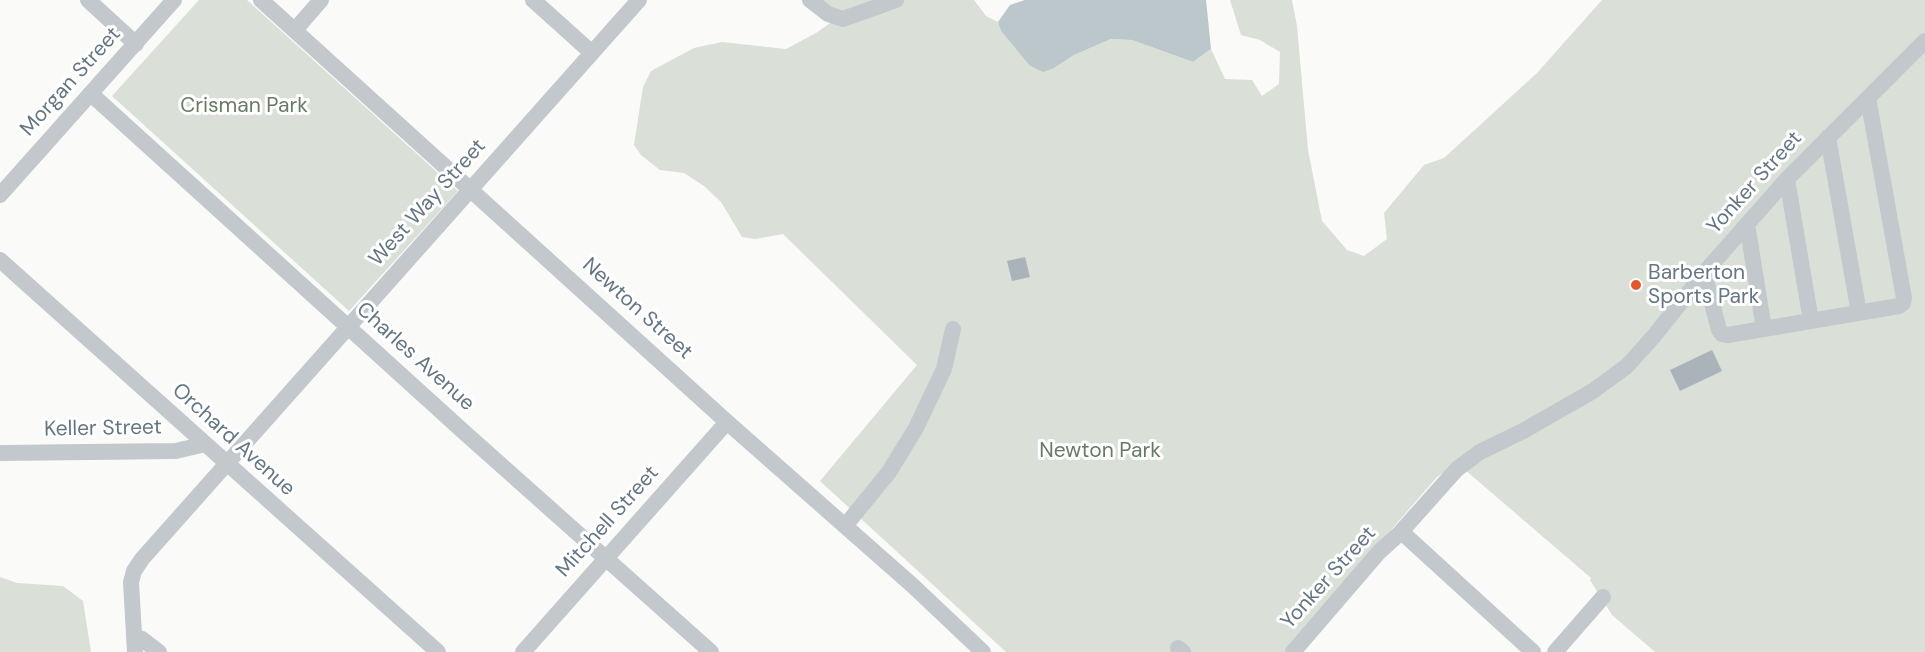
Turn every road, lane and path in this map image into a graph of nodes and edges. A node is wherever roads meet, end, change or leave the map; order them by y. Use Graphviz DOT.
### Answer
graph roads {
  1 [pos="88,0"];
  2 [pos="174,0"];
  3 [pos="261,0"];
  4 [pos="321,0"];
  5 [pos="533,0"];
  6 [pos="639,0"];
  7 [pos="810,0"];
  8 [pos="896,0"];
  9 [pos="295,30"];
  10 [pos="1925,41"];
  11 [pos="136,44"];
  12 [pos="592,53"];
  13 [pos="90,94"];
  14 [pos="1868,98"];
  15 [pos="1828,137"];
  16 [pos="1787,180"];
  17 [pos="2,190"];
  18 [pos="470,190"];
  19 [pos="1747,224"];
  20 [pos="0,260"];
  21 [pos="1704,273"];
  22 [pos="1859,313"];
  23 [pos="1811,321"];
  24 [pos="348,326"];
  25 [pos="953,329"];
  26 [pos="1764,329"];
  27 [pos="727,422"];
  28 [pos="205,444"];
  29 [pos="0,453"];
  30 [pos="226,464"];
  31 [pos="845,526"];
  32 [pos="1399,534"];
  33 [pos="606,558"];
  34 [pos="1603,597"];
  35 [pos="135,644"];
  36 [pos="159,652"];
  37 [pos="438,652"];
  38 [pos="523,652"];
  39 [pos="711,652"];
  40 [pos="983,652"];
  41 [pos="1293,652"];
  42 [pos="1533,652"];
  43 [pos="1555,652"];
  1 -- 11 [label="street"];
  2 -- 11 [label="street, Morgan Street"];
  3 -- 9 [label="street, Newton Street"];
  4 -- 9 [label="street"];
  5 -- 12 [label="street"];
  6 -- 12 [label="street, West Way Street"];
  7 -- 8 [label="street"];
  9 -- 18 [label="street, Newton Street"];
  10 -- 14 [label="street, Yonker Street"];
  11 -- 13 [label="street, Morgan Street"];
  12 -- 18 [label="street, West Way Street"];
  13 -- 17 [label="street, Morgan Street"];
  13 -- 24 [label="street, Charles Avenue"];
  14 -- 15 [label="street, Yonker Street"];
  14 -- 22 [label="street"];
  15 -- 16 [label="street, Yonker Street"];
  15 -- 22 [label="street"];
  16 -- 19 [label="street, Yonker Street"];
  16 -- 23 [label="street"];
  18 -- 24 [label="street, West Way Street"];
  18 -- 27 [label="street, Newton Street"];
  19 -- 21 [label="street, Yonker Street"];
  19 -- 26 [label="street"];
  20 -- 28 [label="street, Orchard Avenue"];
  21 -- 26 [label="street"];
  21 -- 32 [label="street, Yonker Street"];
  22 -- 23 [label="street"];
  23 -- 26 [label="street"];
  24 -- 30 [label="street, West Way Street"];
  24 -- 33 [label="street, Charles Avenue"];
  25 -- 31 [label="street"];
  27 -- 31 [label="street, Newton Street"];
  27 -- 33 [label="street, Mitchell Street"];
  28 -- 29 [label="street, Keller Street"];
  28 -- 30 [label="street, Orchard Avenue"];
  30 -- 35 [label="street, West Way Street"];
  30 -- 37 [label="street, Orchard Avenue"];
  31 -- 40 [label="street, Newton Street"];
  32 -- 41 [label="street, Yonker Street"];
  32 -- 42 [label="street, Yonker Street"];
  33 -- 38 [label="street, Mitchell Street"];
  33 -- 39 [label="street, Charles Avenue"];
  34 -- 43 [label="street"];
  35 -- 36 [label="street"];
}
